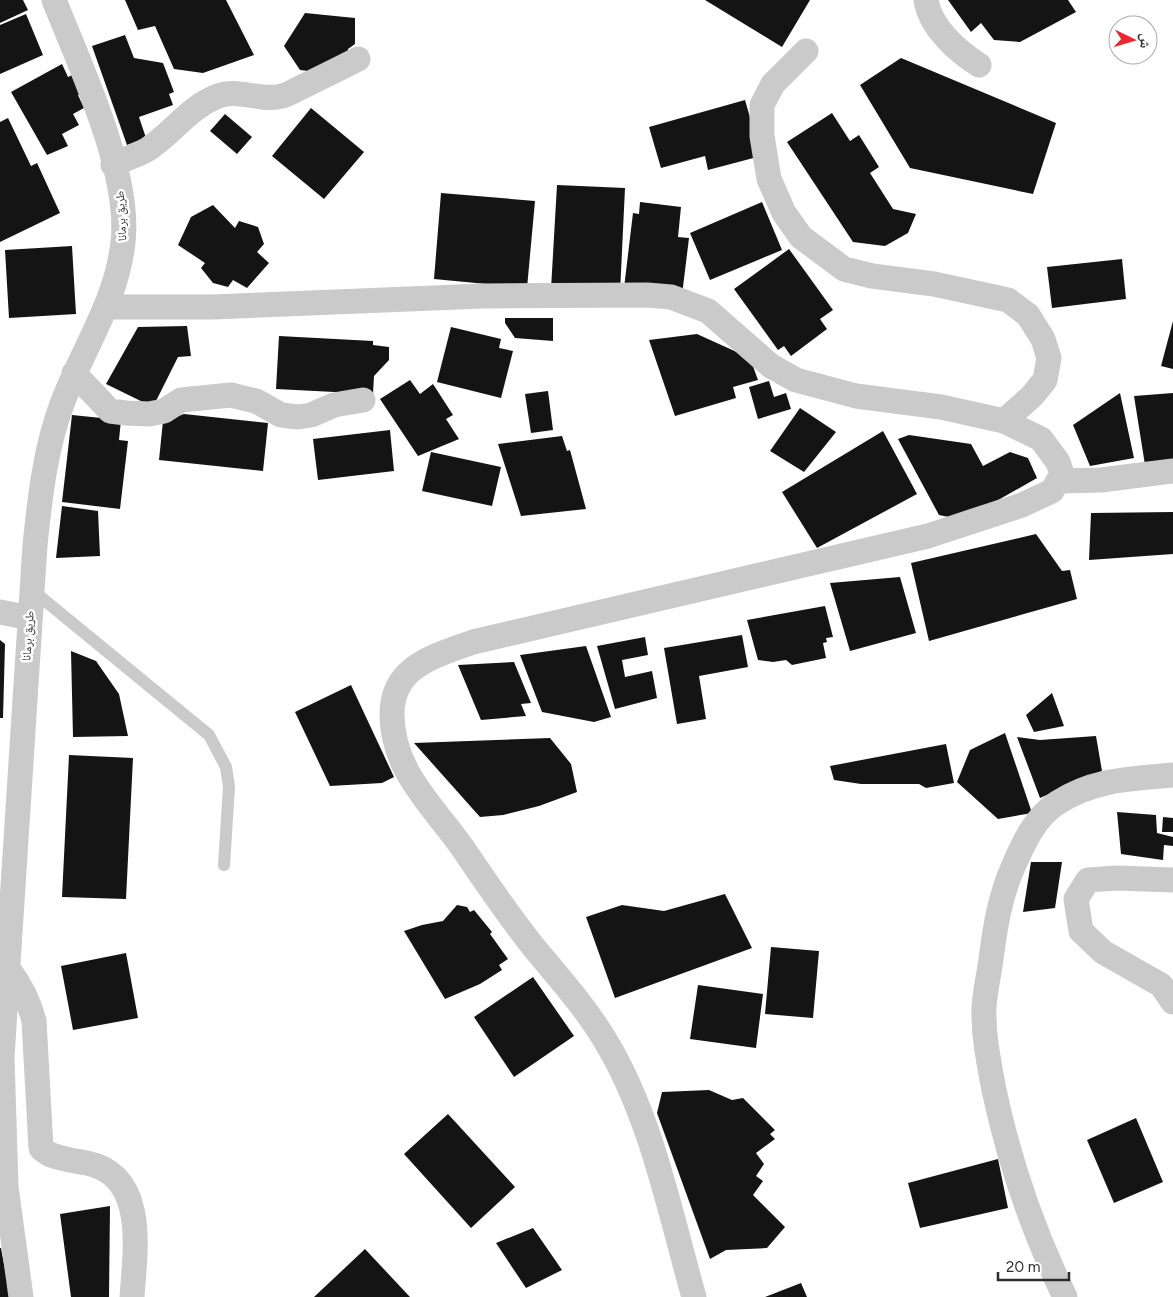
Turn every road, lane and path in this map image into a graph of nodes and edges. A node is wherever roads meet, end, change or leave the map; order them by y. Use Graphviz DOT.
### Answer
graph roads {
  1 [pos="54,0"];
  2 [pos="926,0"];
  3 [pos="806,51"];
  4 [pos="358,59"];
  5 [pos="979,65"];
  6 [pos="113,165"];
  7 [pos="106,307"];
  8 [pos="74,373"];
  9 [pos="363,400"];
  10 [pos="1004,421"];
  11 [pos="1173,470"];
  12 [pos="1060,481"];
  13 [pos="32,590"];
  14 [pos="0,612"];
  15 [pos="30,618"];
  16 [pos="1173,775"];
  17 [pos="224,865"];
  18 [pos="1173,880"];
  19 [pos="6,967"];
  20 [pos="1173,1002"];
  21 [pos="3,1189"];
  22 [pos="20,1297"];
  23 [pos="132,1297"];
  24 [pos="694,1297"];
  25 [pos="1065,1297"];
  1 -- 6 [label="street, طريق برمانا"];
  2 -- 5 [label="street"];
  3 -- 10 [label="street"];
  4 -- 6 [label="street"];
  6 -- 7 [label="street, طريق برمانا"];
  7 -- 8 [label="street, طريق برمانا"];
  7 -- 10 [label="street"];
  8 -- 9 [label="street"];
  8 -- 13 [label="street, طريق برمانا"];
  10 -- 12 [label="street"];
  11 -- 12 [label="street"];
  12 -- 24 [label="street"];
  13 -- 15 [label="street, طريق برمانا"];
  13 -- 17 [label="lane"];
  14 -- 15 [label="street"];
  15 -- 19 [label="street, طريق برمانا"];
  16 -- 25 [label="street"];
  18 -- 20 [label="street"];
  19 -- 21 [label="street, طريق برمانا"];
  19 -- 23 [label="street"];
  21 -- 22 [label="street, طريق برمانا"];
}
